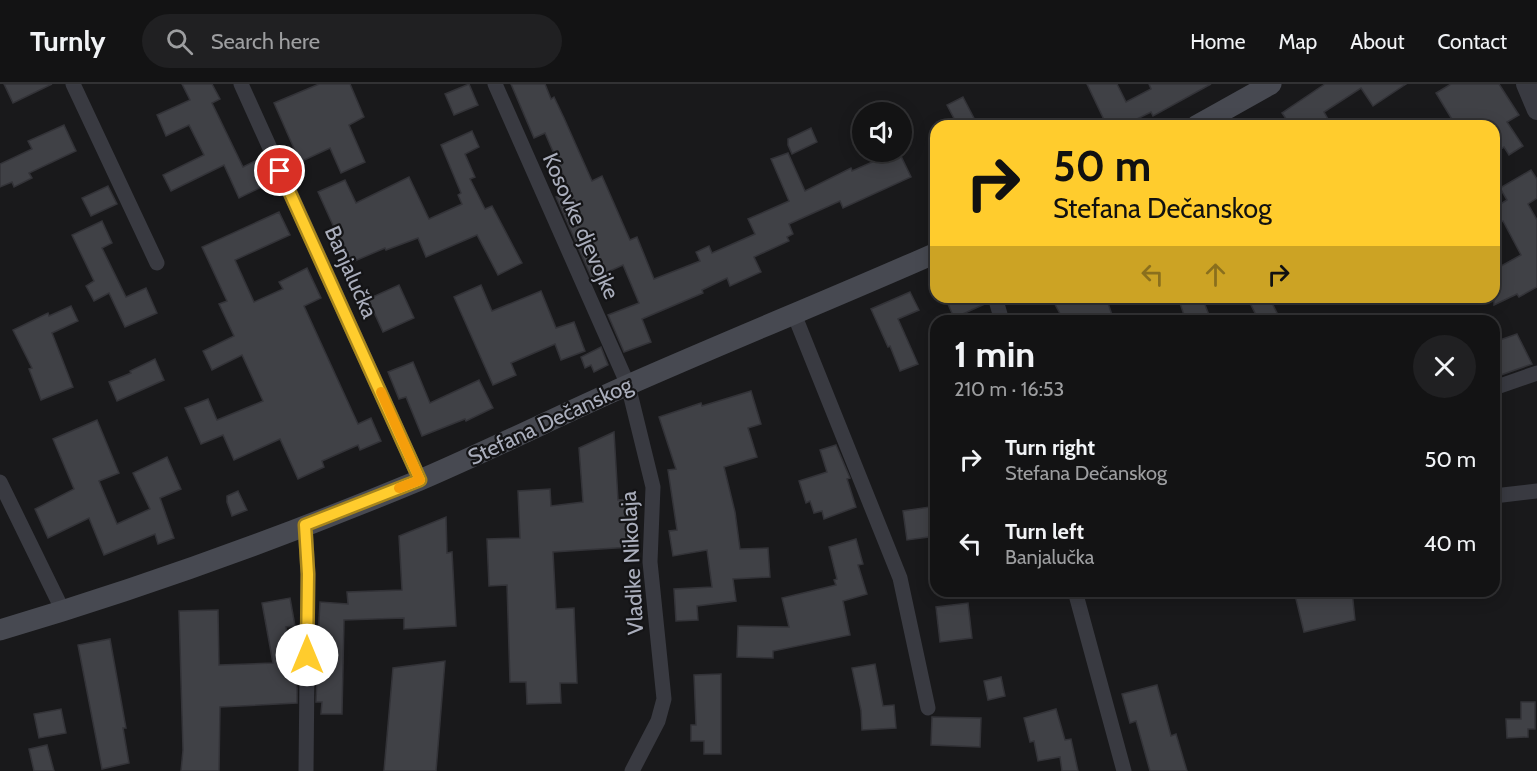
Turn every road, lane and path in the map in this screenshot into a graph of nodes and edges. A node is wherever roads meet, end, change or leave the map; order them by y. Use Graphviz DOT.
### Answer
graph roads {
  1 [pos="73,84"];
  2 [pos="241,84"];
  3 [pos="495,84"];
  4 [pos="1271,84"];
  5 [pos="1526,84"];
  6 [pos="1537,110"];
  7 [pos="1207,120"];
  8 [pos="930,256"];
  9 [pos="157,263"];
  10 [pos="794,315"];
  11 [pos="1537,373"];
  12 [pos="627,385"];
  13 [pos="1500,386"];
  14 [pos="420,480"];
  15 [pos="0,482"];
  16 [pos="1537,491"];
  17 [pos="1500,495"];
  18 [pos="305,525"];
  19 [pos="1077,597"];
  20 [pos="63,611"];
  21 [pos="0,630"];
  22 [pos="928,708"];
  23 [pos="306,771"];
  24 [pos="632,771"];
  25 [pos="1124,771"];
  1 -- 9 [label="street"];
  2 -- 14 [label="street, Banjalučka"];
  3 -- 12 [label="street, Kosovke djevojke"];
  4 -- 7 [label="main road"];
  5 -- 6 [label="street"];
  8 -- 10 [label="main road, Stefana Dečanskog"];
  10 -- 12 [label="main road, Stefana Dečanskog"];
  10 -- 22 [label="street"];
  11 -- 13 [label="street"];
  12 -- 14 [label="main road, Stefana Dečanskog"];
  12 -- 24 [label="street, Vladike Nikolaja"];
  14 -- 18 [label="main road, Stefana Dečanskog"];
  15 -- 20 [label="street"];
  16 -- 17 [label="street"];
  18 -- 20 [label="main road, Stefana Dečanskog"];
  18 -- 23 [label="street"];
  19 -- 25 [label="street"];
  20 -- 21 [label="main road, Stefana Dečanskog"];
}
